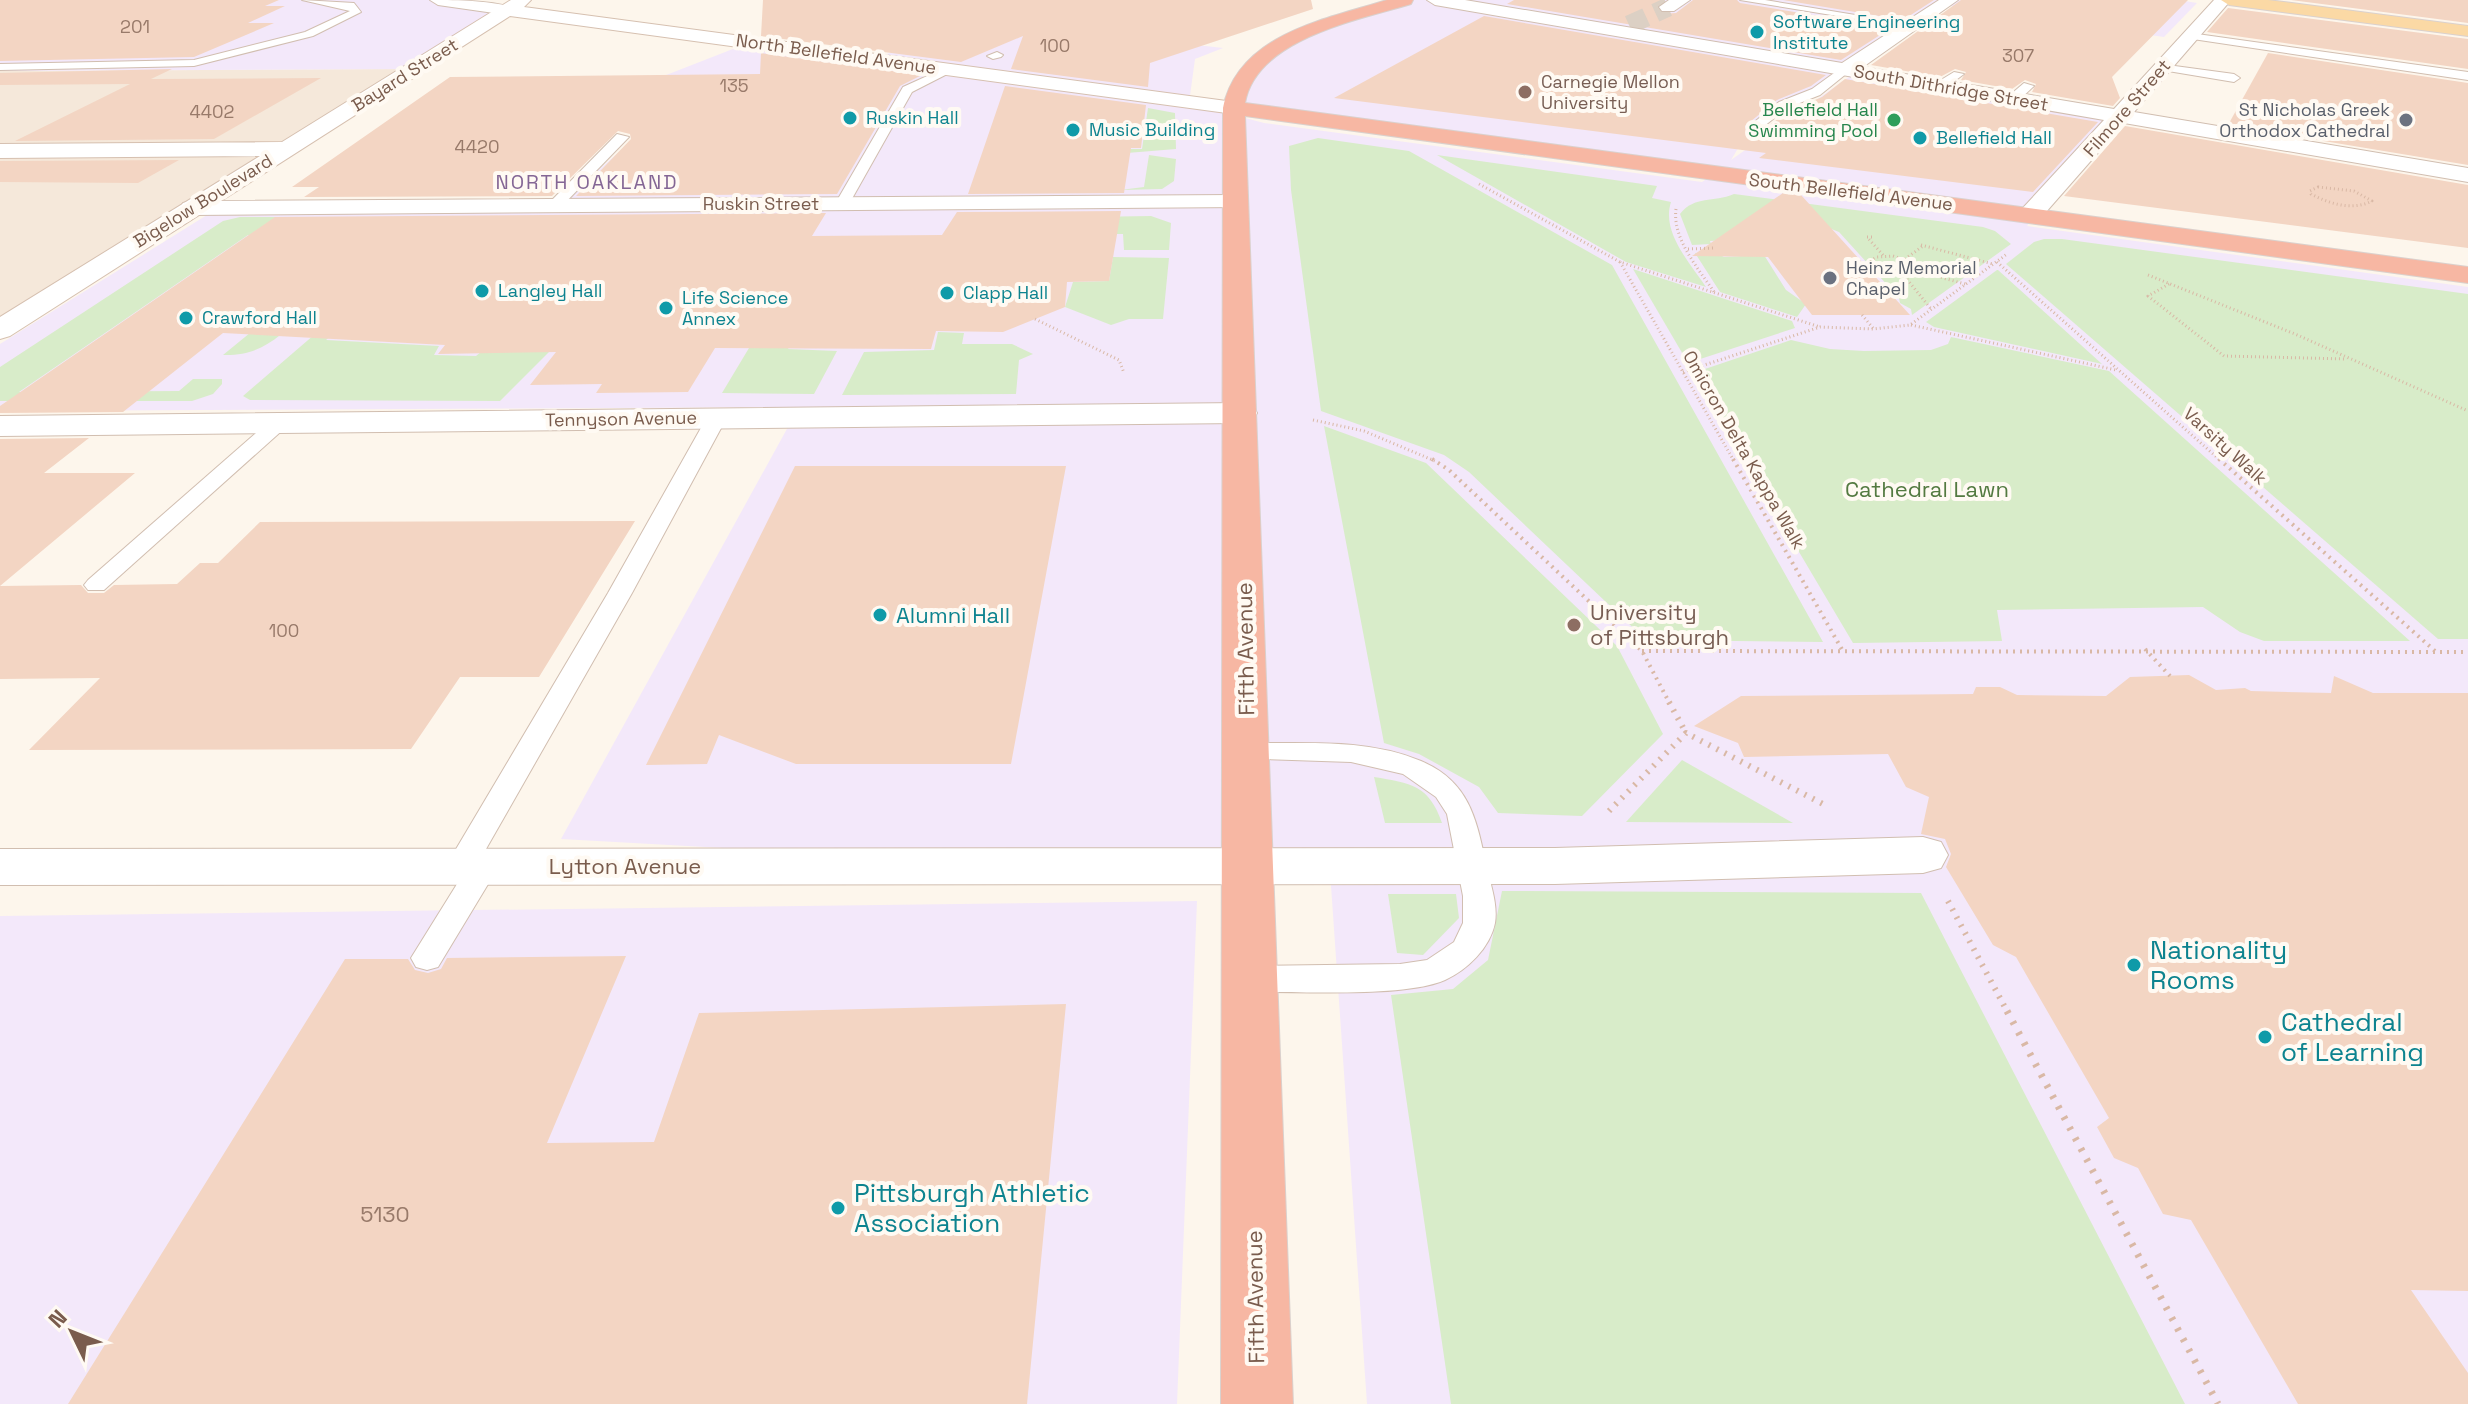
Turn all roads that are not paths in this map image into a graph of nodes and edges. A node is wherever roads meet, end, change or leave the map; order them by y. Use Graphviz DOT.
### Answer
graph roads {
  1 [pos="307,0"];
  2 [pos="438,0"];
  3 [pos="1405,0"];
  4 [pos="1435,0"];
  5 [pos="1745,0"];
  6 [pos="1948,0"];
  7 [pos="2223,0"];
  8 [pos="2229,0"];
  9 [pos="516,5"];
  10 [pos="1911,25"];
  11 [pos="2468,31"];
  12 [pos="2186,40"];
  13 [pos="0,67"];
  14 [pos="2160,67"];
  15 [pos="951,69"];
  16 [pos="1845,70"];
  17 [pos="1958,74"];
  18 [pos="2468,76"];
  19 [pos="2234,78"];
  20 [pos="1940,86"];
  21 [pos="1234,108"];
  22 [pos="2119,116"];
  23 [pos="1753,128"];
  24 [pos="622,137"];
  25 [pos="286,149"];
  26 [pos="0,151"];
  27 [pos="2468,175"];
  28 [pos="1234,202"];
  29 [pos="842,204"];
  30 [pos="555,205"];
  31 [pos="192,208"];
  32 [pos="2030,215"];
  33 [pos="2468,275"];
  34 [pos="0,330"];
  35 [pos="1241,413"];
  36 [pos="716,419"];
  37 [pos="279,423"];
  38 [pos="0,426"];
  39 [pos="96,585"];
  40 [pos="1247,752"];
  41 [pos="1923,855"];
  42 [pos="1249,864"];
  43 [pos="473,866"];
  44 [pos="0,867"];
  45 [pos="1473,867"];
  46 [pos="427,958"];
  47 [pos="1251,979"];
  48 [pos="1257,1404"];
  1 -- 13 [label="lane"];
  2 -- 9 [label="street, North Bellefield Avenue"];
  3 -- 21 [label="highway, Fifth Avenue"];
  4 -- 16 [label="street, South Dithridge Street"];
  5 -- 10 [label="lane"];
  6 -- 10 [label="street"];
  7 -- 12 [label="street, Filmore Street"];
  8 -- 11 [label="main road"];
  9 -- 15 [label="street, North Bellefield Avenue"];
  9 -- 25 [label="street, Bayard Street"];
  10 -- 16 [label="street"];
  12 -- 14 [label="street, Filmore Street"];
  12 -- 18 [label="lane"];
  14 -- 19 [label="lane"];
  14 -- 22 [label="street, Filmore Street"];
  15 -- 21 [label="street, North Bellefield Avenue"];
  15 -- 29 [label="lane"];
  16 -- 20 [label="street, South Dithridge Street"];
  16 -- 23 [label="lane"];
  17 -- 20 [label="lane"];
  20 -- 22 [label="street, South Dithridge Street"];
  21 -- 28 [label="highway, Fifth Avenue"];
  21 -- 32 [label="highway, South Bellefield Avenue"];
  22 -- 27 [label="street, South Dithridge Street"];
  22 -- 32 [label="street, Filmore Street"];
  24 -- 30 [label="lane"];
  25 -- 26 [label="street, Bigelow Boulevard"];
  25 -- 31 [label="street, Bigelow Boulevard"];
  28 -- 29 [label="street, Ruskin Street"];
  28 -- 35 [label="highway, Fifth Avenue"];
  29 -- 30 [label="street, Ruskin Street"];
  30 -- 31 [label="street, Ruskin Street"];
  31 -- 34 [label="street, Bigelow Boulevard"];
  32 -- 33 [label="highway, South Bellefield Avenue"];
  35 -- 36 [label="street, Tennyson Avenue"];
  35 -- 40 [label="highway, Fifth Avenue"];
  36 -- 37 [label="street, Tennyson Avenue"];
  36 -- 43 [label="lane"];
  37 -- 38 [label="street, Tennyson Avenue"];
  37 -- 39 [label="lane"];
  40 -- 42 [label="highway, Fifth Avenue"];
  40 -- 45 [label="lane"];
  41 -- 45 [label="street, Lytton Avenue"];
  42 -- 43 [label="street, Lytton Avenue"];
  42 -- 45 [label="street, Lytton Avenue"];
  42 -- 47 [label="highway, Fifth Avenue"];
  43 -- 44 [label="street, Lytton Avenue"];
  43 -- 46 [label="lane"];
  45 -- 47 [label="lane"];
  47 -- 48 [label="highway, Fifth Avenue"];
}
